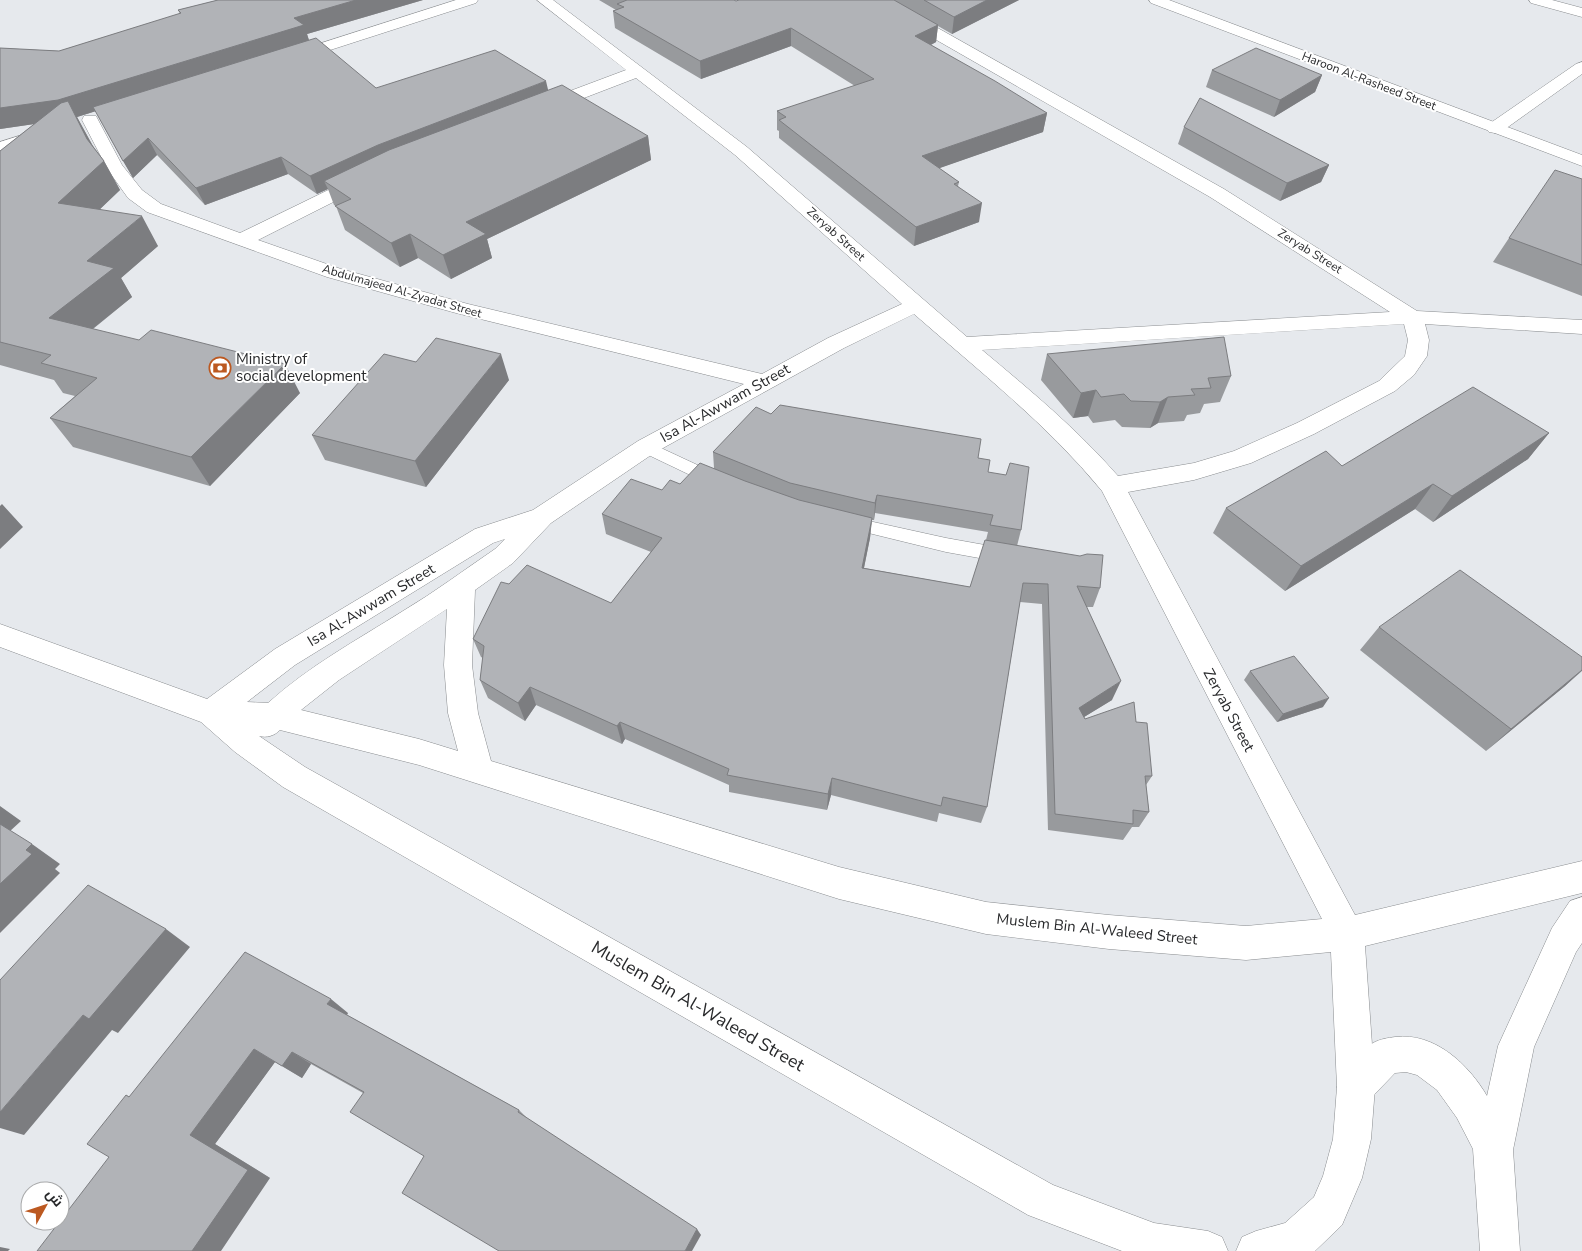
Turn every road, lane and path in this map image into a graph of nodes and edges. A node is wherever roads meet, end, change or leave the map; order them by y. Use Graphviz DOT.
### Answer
graph roads {
  1 [pos="471,0"];
  2 [pos="544,0"];
  3 [pos="877,0"];
  4 [pos="1156,0"];
  5 [pos="1536,0"];
  6 [pos="1582,13"];
  7 [pos="274,63"];
  8 [pos="1582,67"];
  9 [pos="638,71"];
  10 [pos="1495,109"];
  11 [pos="532,112"];
  12 [pos="1513,116"];
  13 [pos="91,122"];
  14 [pos="1530,122"];
  15 [pos="1495,128"];
  16 [pos="0,149"];
  17 [pos="17,155"];
  18 [pos="1582,161"];
  19 [pos="0,163"];
  20 [pos="382,172"];
  21 [pos="242,240"];
  22 [pos="916,305"];
  23 [pos="1412,316"];
  24 [pos="1582,327"];
  25 [pos="963,344"];
  26 [pos="762,381"];
  27 [pos="646,447"];
  28 [pos="728,485"];
  29 [pos="1112,486"];
  30 [pos="542,516"];
  31 [pos="830,518"];
  32 [pos="1024,559"];
  33 [pos="462,586"];
  34 [pos="0,635"];
  35 [pos="211,713"];
  36 [pos="274,716"];
  37 [pos="246,743"];
  38 [pos="478,770"];
  39 [pos="1582,877"];
  40 [pos="1582,913"];
  41 [pos="1347,934"];
  42 [pos="1356,1087"];
  43 [pos="1494,1150"];
  44 [pos="1208,1251"];
  45 [pos="1256,1251"];
  46 [pos="1500,1251"];
  1 -- 7 [label="street"];
  2 -- 9 [label="street, Zeryab Street"];
  3 -- 23 [label="street, Zeryab Street"];
  4 -- 15 [label="street, Haroon Al-Rasheed Street"];
  5 -- 6 [label="street"];
  8 -- 12 [label="street"];
  9 -- 11 [label="street"];
  9 -- 22 [label="street, Zeryab Street"];
  10 -- 12 [label="street"];
  12 -- 14 [label="street"];
  12 -- 15 [label="street"];
  13 -- 21 [label="street, Abdulmajeed Al-Zyadat Street"];
  15 -- 18 [label="street, Haroon Al-Rasheed Street"];
  16 -- 17 [label="street"];
  16 -- 17 [label="street"];
  17 -- 19 [label="street"];
  20 -- 21 [label="street"];
  21 -- 26 [label="street, Abdulmajeed Al-Zyadat Street"];
  22 -- 25 [label="street, Zeryab Street"];
  22 -- 26 [label="street, Isa Al-Awwam Street"];
  23 -- 24 [label="street"];
  23 -- 25 [label="street"];
  23 -- 29 [label="street"];
  25 -- 29 [label="street, Zeryab Street"];
  26 -- 27 [label="street, Isa Al-Awwam Street"];
  27 -- 28 [label="lane"];
  27 -- 30 [label="street, Isa Al-Awwam Street"];
  29 -- 41 [label="street, Zeryab Street"];
  30 -- 33 [label="street, Isa Al-Awwam Street"];
  30 -- 35 [label="street, Isa Al-Awwam Street"];
  31 -- 32 [label="lane"];
  33 -- 36 [label="street, Isa Al-Awwam Street"];
  33 -- 38 [label="street"];
  34 -- 35 [label="street, Muslem Bin Al-Waleed Street"];
  35 -- 36 [label="street, Muslem Bin Al-Waleed Street"];
  35 -- 37 [label="street, Muslem Bin Al-Waleed Street"];
  36 -- 37 [label="street, Isa Al-Awwam Street"];
  36 -- 38 [label="street, Muslem Bin Al-Waleed Street"];
  37 -- 44 [label="street, Muslem Bin Al-Waleed Street"];
  38 -- 41 [label="street, Muslem Bin Al-Waleed Street"];
  39 -- 41 [label="street, Muslem Bin Al-Waleed Street"];
  40 -- 43 [label="street"];
  41 -- 42 [label="street"];
  42 -- 43 [label="street"];
  42 -- 45 [label="street"];
  43 -- 46 [label="street"];
}
